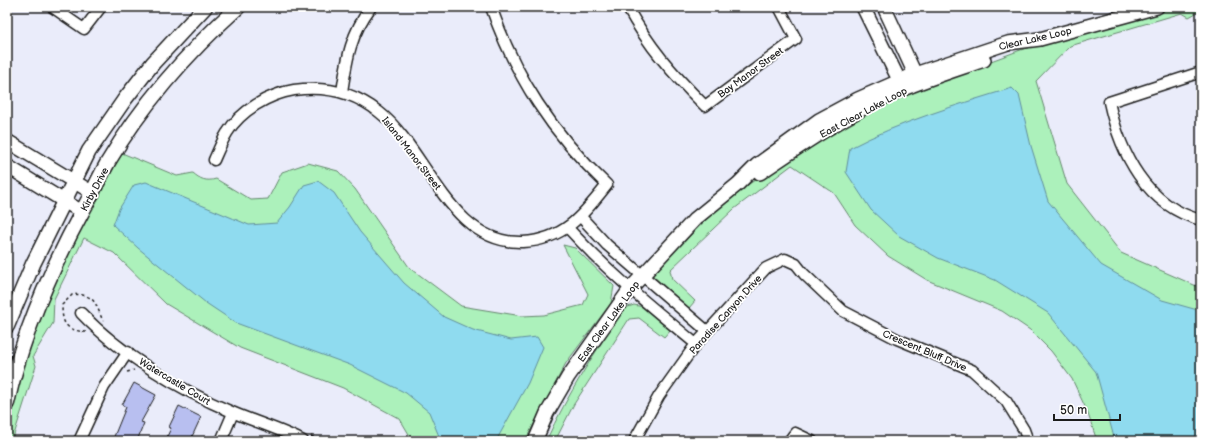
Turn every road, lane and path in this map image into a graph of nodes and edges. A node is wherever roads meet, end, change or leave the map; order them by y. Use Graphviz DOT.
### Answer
graph roads {
  1 [pos="52,7"];
  2 [pos="101,7"];
  3 [pos="205,7"];
  4 [pos="238,7"];
  5 [pos="371,7"];
  6 [pos="491,7"];
  7 [pos="627,7"];
  8 [pos="779,7"];
  9 [pos="863,7"];
  10 [pos="884,7"];
  11 [pos="1157,7"];
  12 [pos="1201,72"];
  13 [pos="909,80"];
  14 [pos="342,92"];
  15 [pos="7,141"];
  16 [pos="214,160"];
  17 [pos="7,166"];
  18 [pos="73,181"];
  19 [pos="92,193"];
  20 [pos="63,201"];
  21 [pos="82,212"];
  22 [pos="581,217"];
  23 [pos="1201,220"];
  24 [pos="568,228"];
  25 [pos="766,268"];
  26 [pos="642,275"];
  27 [pos="630,289"];
  28 [pos="675,304"];
  29 [pos="81,313"];
  30 [pos="663,317"];
  31 [pos="7,326"];
  32 [pos="707,331"];
  33 [pos="696,344"];
  34 [pos="128,352"];
  35 [pos="139,373"];
  36 [pos="124,375"];
  37 [pos="7,403"];
  38 [pos="233,413"];
  39 [pos="79,441"];
  40 [pos="221,441"];
  41 [pos="303,441"];
  42 [pos="535,441"];
  43 [pos="634,441"];
  44 [pos="789,441"];
  45 [pos="812,441"];
  46 [pos="1028,441"];
  1 -- 2 [label="street"];
  3 -- 18 [label="main road"];
  4 -- 19 [label="main road, Kirby Drive"];
  5 -- 14 [label="street"];
  6 -- 22 [label="street, Island Manor Street"];
  7 -- 8 [label="street, Bay Manor Street"];
  9 -- 13 [label="street"];
  10 -- 13 [label="street"];
  11 -- 13 [label="street, Clear Lake Loop"];
  12 -- 23 [label="street"];
  13 -- 26 [label="street, East Clear Lake Loop"];
  14 -- 16 [label="street, Island Manor Street"];
  14 -- 24 [label="street, Island Manor Street"];
  15 -- 18 [label="street"];
  17 -- 20 [label="street"];
  18 -- 19 [label="street"];
  18 -- 20 [label="main road"];
  19 -- 21 [label="main road, Kirby Drive"];
  20 -- 21 [label="street"];
  20 -- 31 [label="main road"];
  21 -- 37 [label="main road, Kirby Drive"];
  22 -- 24 [label="street, Island Manor Street"];
  22 -- 26 [label="street"];
  24 -- 27 [label="street"];
  25 -- 32 [label="street, Paradise Canyon Drive"];
  25 -- 46 [label="street, Crescent Bluff Drive"];
  26 -- 27 [label="street, East Clear Lake Loop"];
  26 -- 28 [label="street"];
  27 -- 30 [label="street"];
  27 -- 42 [label="street, East Clear Lake Loop"];
  28 -- 30 [label="street"];
  28 -- 32 [label="street"];
  29 -- 34 [label="street, Watercastle Court"];
  30 -- 33 [label="street"];
  32 -- 33 [label="street, Paradise Canyon Drive"];
  33 -- 43 [label="street, Paradise Canyon Drive"];
  34 -- 38 [label="street, Watercastle Court"];
  34 -- 39 [label="street"];
  35 -- 36 [label="path"];
  38 -- 40 [label="street"];
  38 -- 41 [label="street, Watercastle Court"];
  44 -- 45 [label="street"];
}
